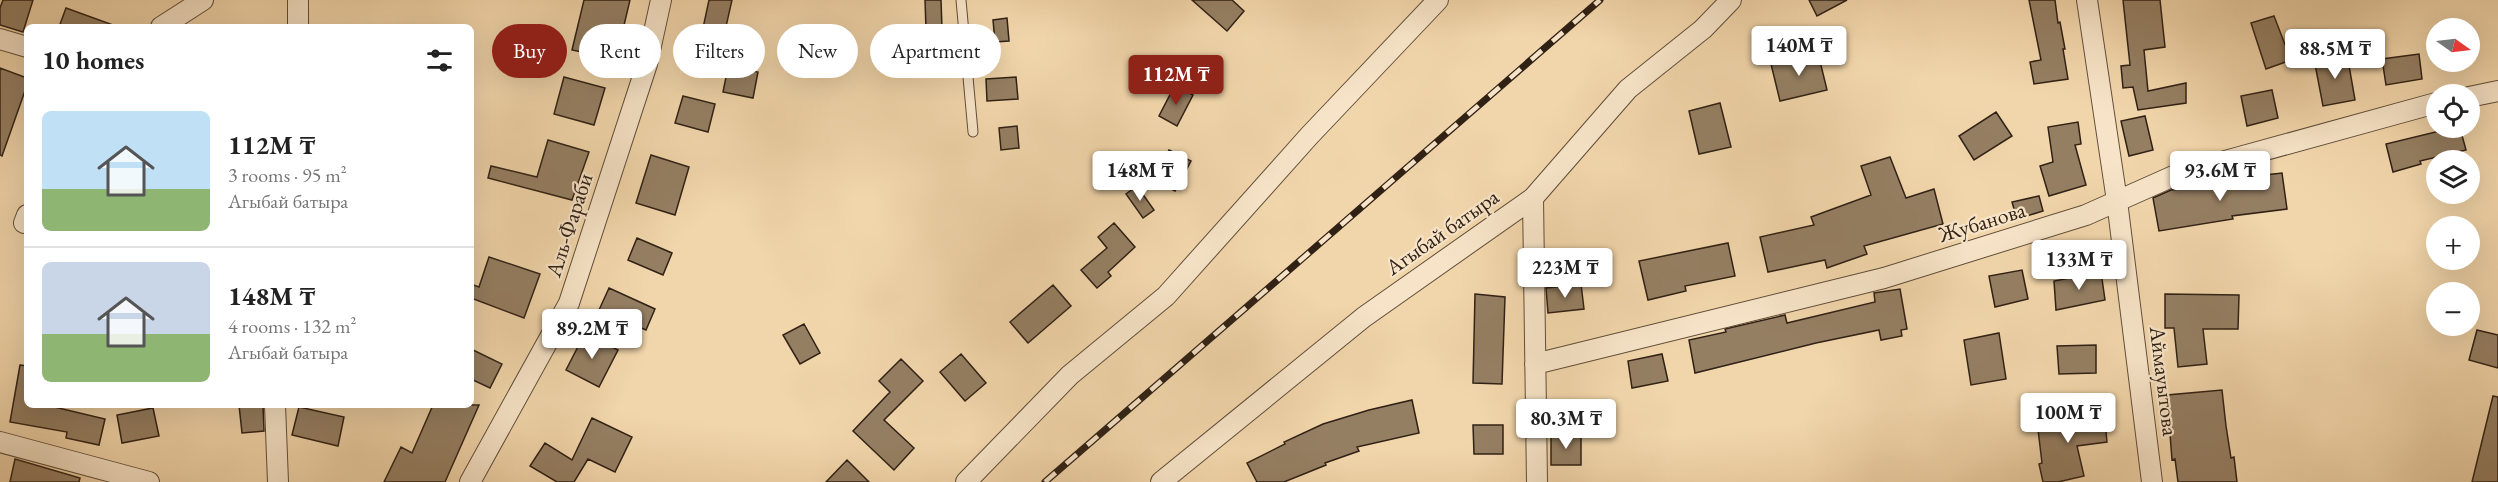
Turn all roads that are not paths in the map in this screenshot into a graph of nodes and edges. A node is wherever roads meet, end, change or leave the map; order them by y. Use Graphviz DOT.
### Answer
graph roads {
  1 [pos="203,0"];
  2 [pos="298,0"];
  3 [pos="661,0"];
  4 [pos="961,0"];
  5 [pos="1438,0"];
  6 [pos="1731,0"];
  7 [pos="2087,0"];
  8 [pos="166,24"];
  9 [pos="298,24"];
  10 [pos="0,39"];
  11 [pos="24,46"];
  12 [pos="2498,91"];
  13 [pos="2480,95"];
  14 [pos="2426,106"];
  15 [pos="973,132"];
  16 [pos="1533,198"];
  17 [pos="2117,201"];
  18 [pos="1535,364"];
  19 [pos="275,408"];
  20 [pos="0,442"];
  21 [pos="149,482"];
  22 [pos="278,482"];
  23 [pos="470,482"];
  24 [pos="966,482"];
  25 [pos="1161,482"];
  26 [pos="1537,482"];
  27 [pos="2152,482"];
  1 -- 8 [label="street"];
  2 -- 9 [label="street"];
  3 -- 23 [label="street, Аль-Фараби"];
  4 -- 15 [label="lane"];
  5 -- 24 [label="street"];
  6 -- 16 [label="street, Агыбай батыра"];
  7 -- 17 [label="street, Аймауытова"];
  10 -- 11 [label="street"];
  12 -- 13 [label="street"];
  14 -- 17 [label="street, Жубанова"];
  16 -- 18 [label="street"];
  16 -- 25 [label="street, Агыбай батыра"];
  17 -- 18 [label="street, Жубанова"];
  17 -- 27 [label="street, Аймауытова"];
  18 -- 26 [label="street"];
  19 -- 22 [label="street"];
  20 -- 21 [label="street"];
}
